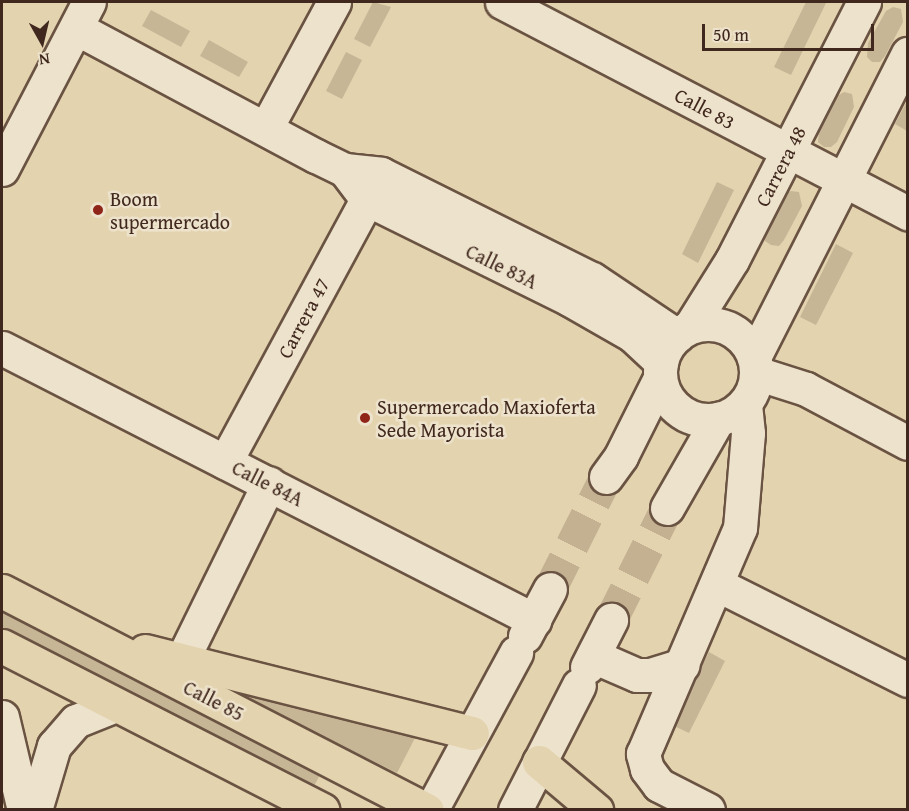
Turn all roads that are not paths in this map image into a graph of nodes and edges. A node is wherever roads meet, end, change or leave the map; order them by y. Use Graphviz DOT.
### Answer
graph roads {
  1 [pos="334,2"];
  2 [pos="502,2"];
  3 [pos="864,2"];
  4 [pos="83,15"];
  5 [pos="908,54"];
  6 [pos="266,128"];
  7 [pos="787,151"];
  8 [pos="2,169"];
  9 [pos="842,178"];
  10 [pos="374,186"];
  11 [pos="908,213"];
  12 [pos="2,348"];
  13 [pos="672,351"];
  14 [pos="743,388"];
  15 [pos="908,443"];
  16 [pos="225,462"];
  17 [pos="606,477"];
  18 [pos="270,483"];
  19 [pos="668,508"];
  20 [pos="718,585"];
  21 [pos="550,589"];
  22 [pos="2,591"];
  23 [pos="611,620"];
  24 [pos="525,636"];
  25 [pos="90,637"];
  26 [pos="2,646"];
  27 [pos="182,660"];
  28 [pos="682,665"];
  29 [pos="586,669"];
  30 [pos="908,680"];
  31 [pos="116,705"];
  32 [pos="2,717"];
  33 [pos="472,733"];
  34 [pos="539,762"];
  35 [pos="24,810"];
  36 [pos="35,810"];
  37 [pos="322,810"];
  38 [pos="429,810"];
  39 [pos="515,810"];
  40 [pos="596,810"];
  41 [pos="708,810"];
  1 -- 6 [label="street"];
  2 -- 7 [label="street, Calle 83"];
  3 -- 7 [label="street, Carrera 48"];
  4 -- 6 [label="street, Calle 83A"];
  4 -- 8 [label="street"];
  5 -- 9 [label="street"];
  6 -- 10 [label="street, Calle 83A"];
  7 -- 9 [label="street, Calle 83"];
  7 -- 13 [label="street, Carrera 48"];
  9 -- 11 [label="street, Calle 83"];
  9 -- 14 [label="street"];
  10 -- 13 [label="street, Calle 83A"];
  10 -- 16 [label="street, Carrera 47"];
  12 -- 16 [label="street, Calle 84A"];
  13 -- 14 [label="street"];
  13 -- 14 [label="street"];
  13 -- 17 [label="street, Carrera 48"];
  14 -- 15 [label="street"];
  14 -- 19 [label="street"];
  14 -- 20 [label="street"];
  16 -- 18 [label="street, Calle 84A"];
  18 -- 24 [label="street, Calle 84A"];
  18 -- 27 [label="street"];
  20 -- 28 [label="street"];
  20 -- 30 [label="street"];
  21 -- 24 [label="street"];
  22 -- 25 [label="main road, Calle 85"];
  23 -- 29 [label="street"];
  24 -- 33 [label="street"];
  25 -- 27 [label="main road"];
  25 -- 38 [label="main road, Calle 85"];
  26 -- 31 [label="main road"];
  27 -- 33 [label="main road"];
  28 -- 29 [label="street"];
  28 -- 41 [label="street"];
  29 -- 34 [label="street"];
  31 -- 36 [label="street"];
  31 -- 37 [label="main road"];
  32 -- 35 [label="street"];
  33 -- 38 [label="street"];
  34 -- 39 [label="street"];
  34 -- 40 [label="main road"];
}
